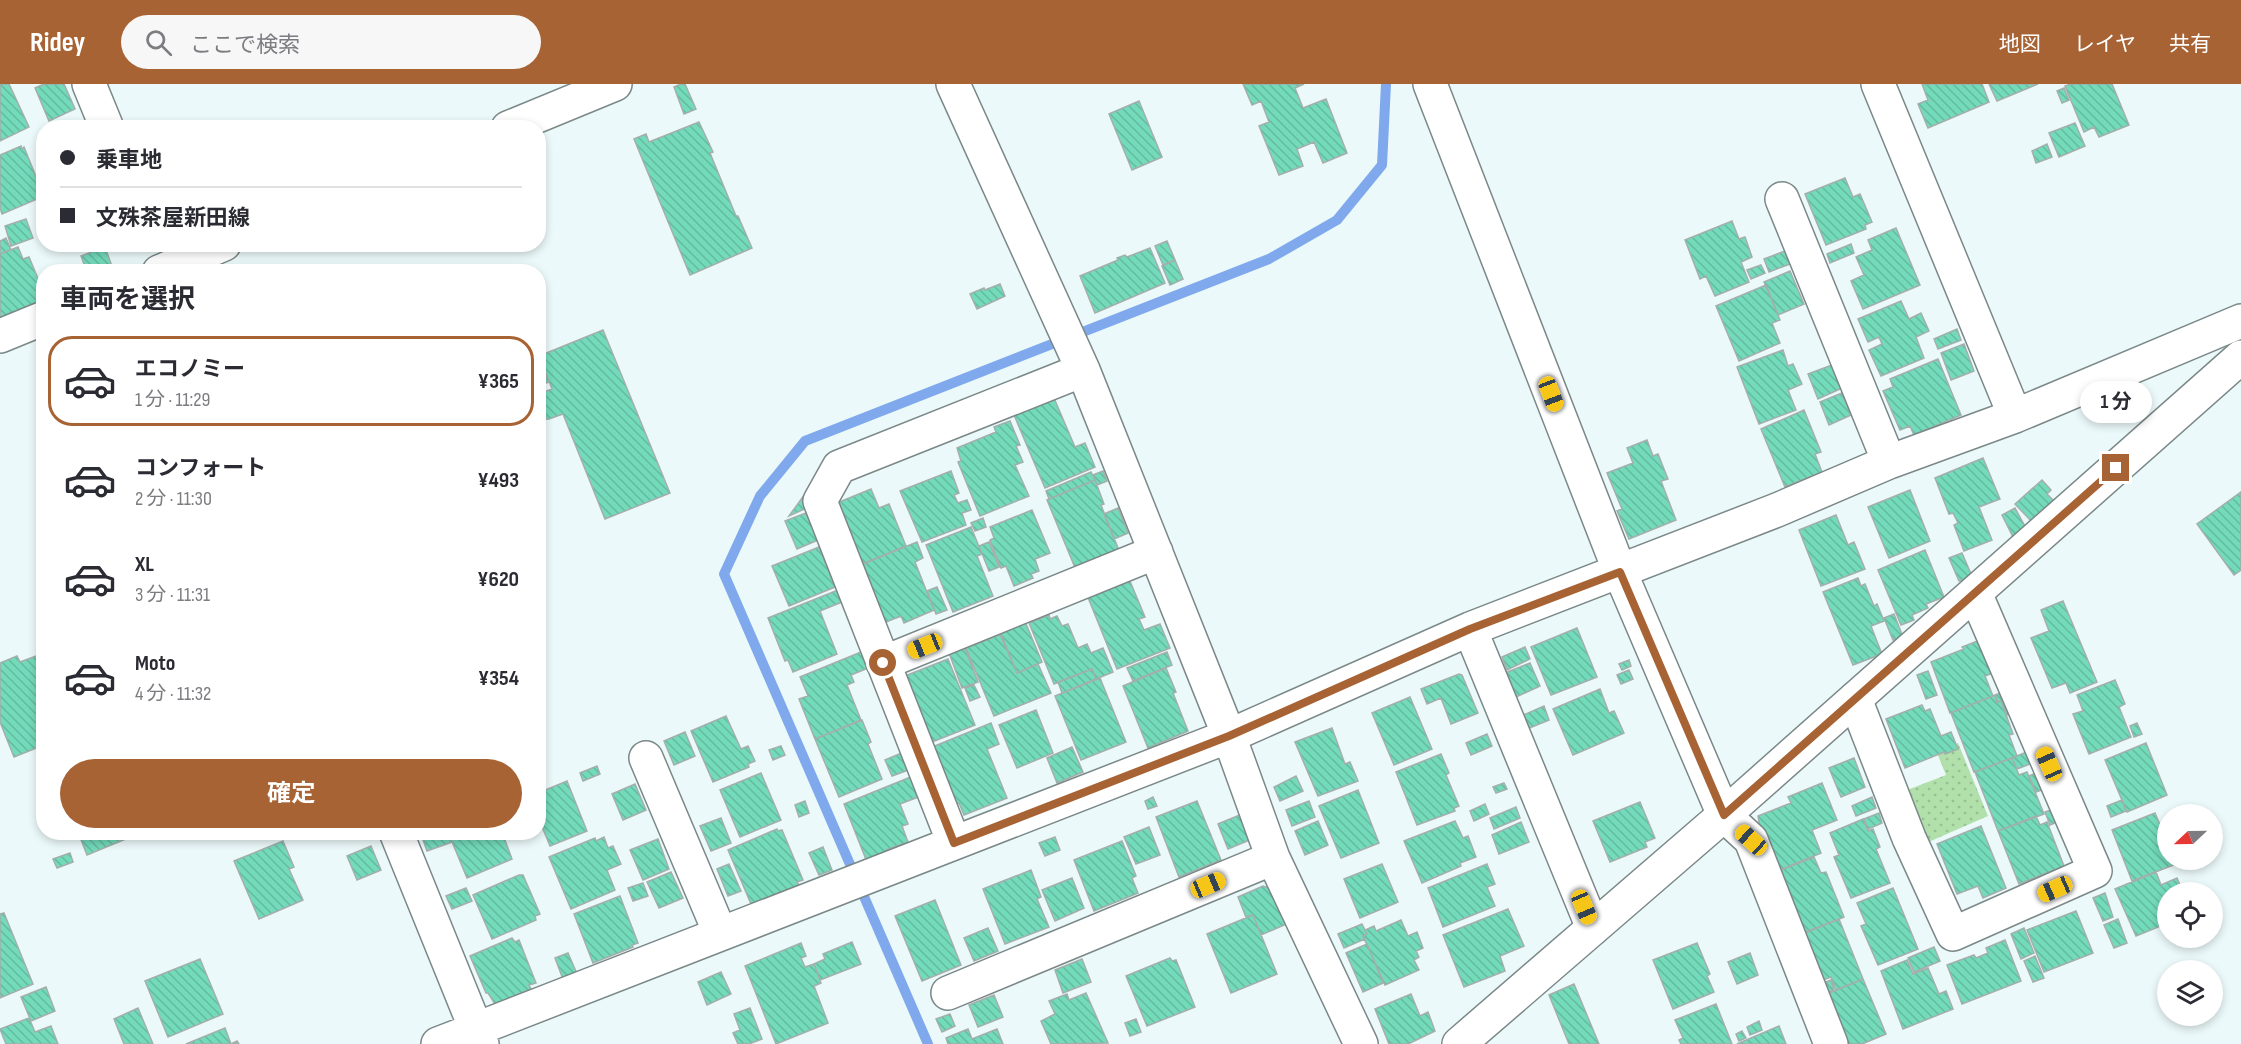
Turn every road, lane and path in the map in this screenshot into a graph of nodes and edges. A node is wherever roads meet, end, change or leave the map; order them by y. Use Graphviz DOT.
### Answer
graph roads {
  1 [pos="89,84"];
  2 [pos="615,84"];
  3 [pos="953,84"];
  4 [pos="1431,84"];
  5 [pos="1878,84"];
  6 [pos="104,120"];
  7 [pos="527,120"];
  8 [pos="1782,199"];
  9 [pos="200,252"];
  10 [pos="163,264"];
  11 [pos="36,321"];
  12 [pos="2241,321"];
  13 [pos="0,336"];
  14 [pos="2241,357"];
  15 [pos="1083,370"];
  16 [pos="2015,416"];
  17 [pos="1889,462"];
  18 [pos="1156,552"];
  19 [pos="1620,572"];
  20 [pos="1975,593"];
  21 [pos="1470,629"];
  22 [pos="883,663"];
  23 [pos="1855,699"];
  24 [pos="1229,736"];
  25 [pos="646,758"];
  26 [pos="1724,815"];
  27 [pos="399,840"];
  28 [pos="954,843"];
  29 [pos="1273,858"];
  30 [pos="1593,928"];
  31 [pos="720,933"];
  32 [pos="948,993"];
  33 [pos="479,1036"];
  34 [pos="438,1044"];
  35 [pos="1361,1044"];
  36 [pos="1459,1044"];
  37 [pos="1831,1044"];
  1 -- 6 [label="street"];
  2 -- 7 [label="street"];
  3 -- 15 [label="street"];
  4 -- 19 [label="street"];
  5 -- 16 [label="street"];
  8 -- 17 [label="street"];
  9 -- 10 [label="street"];
  11 -- 13 [label="street"];
  12 -- 16 [label="street"];
  14 -- 20 [label="street"];
  15 -- 18 [label="street"];
  15 -- 22 [label="street"];
  16 -- 17 [label="street"];
  17 -- 19 [label="street"];
  18 -- 22 [label="street"];
  18 -- 24 [label="street"];
  19 -- 21 [label="street"];
  19 -- 26 [label="street"];
  20 -- 23 [label="street"];
  20 -- 23 [label="street"];
  21 -- 24 [label="street"];
  21 -- 30 [label="street"];
  22 -- 28 [label="street"];
  23 -- 26 [label="street"];
  24 -- 28 [label="street"];
  24 -- 29 [label="street"];
  25 -- 31 [label="street"];
  26 -- 30 [label="street"];
  26 -- 37 [label="street"];
  27 -- 33 [label="street"];
  28 -- 31 [label="street"];
  29 -- 32 [label="street"];
  29 -- 35 [label="street"];
  30 -- 36 [label="street"];
  31 -- 33 [label="street"];
  33 -- 34 [label="street"];
}
